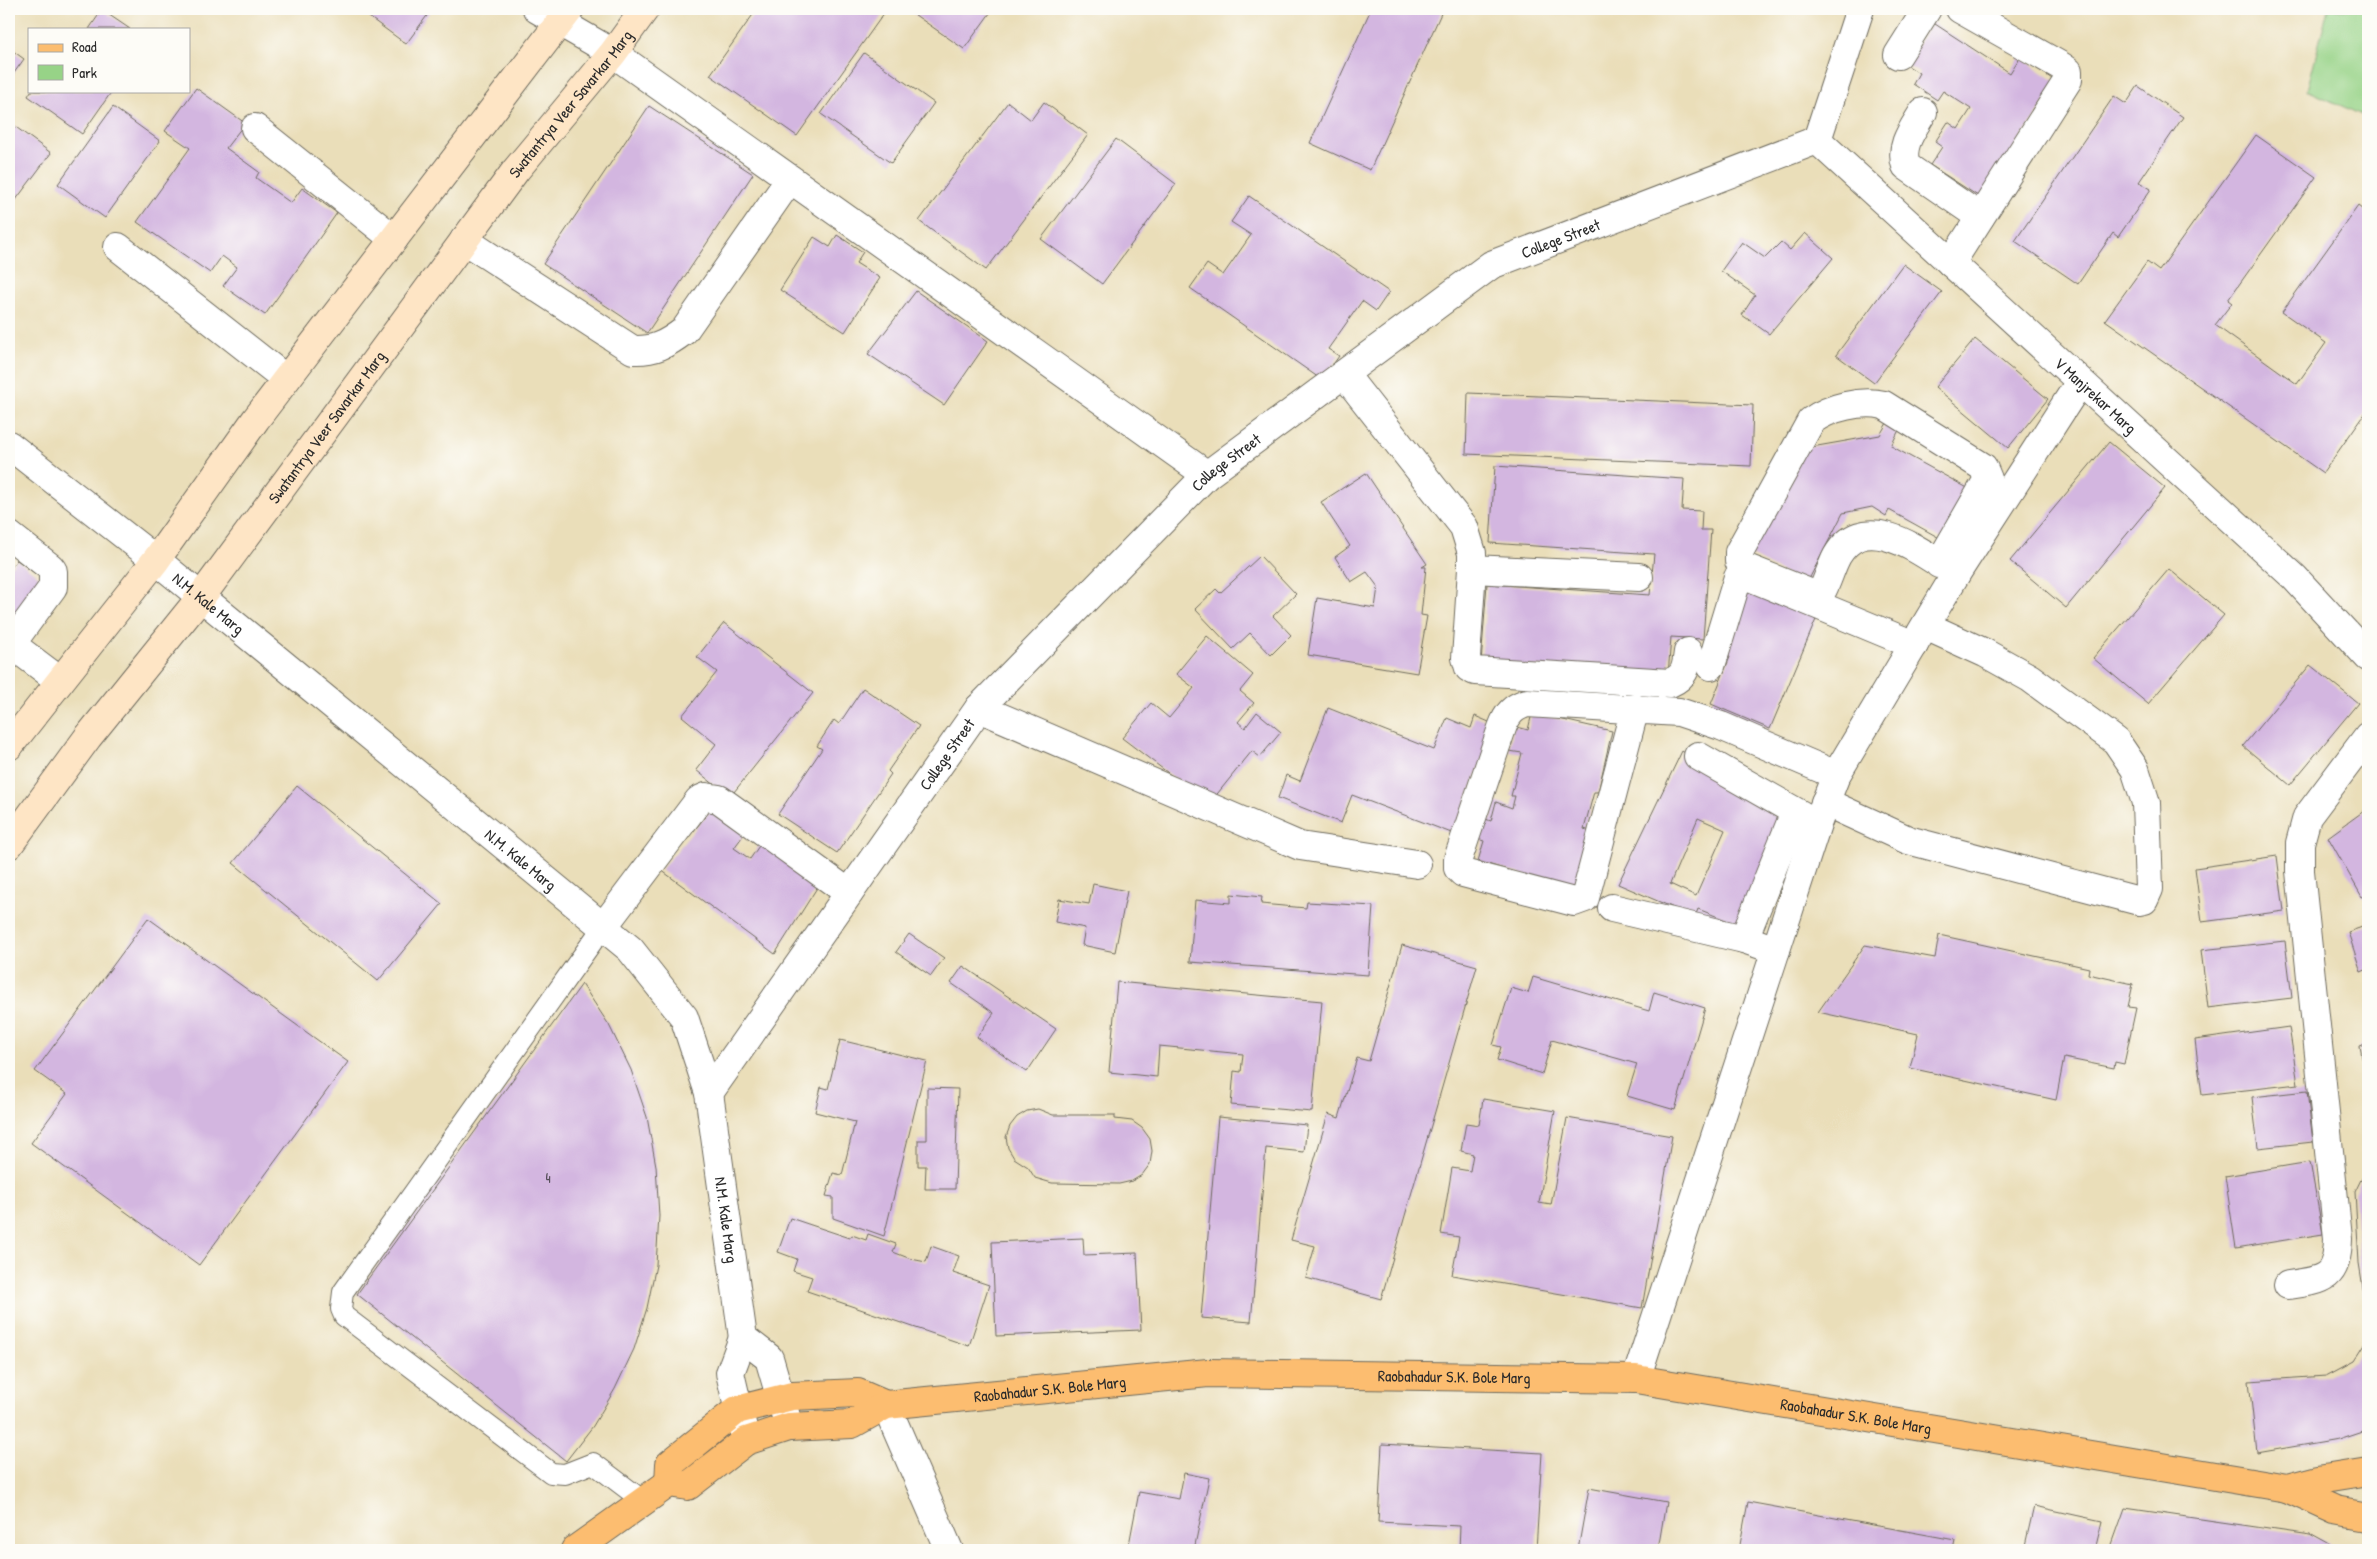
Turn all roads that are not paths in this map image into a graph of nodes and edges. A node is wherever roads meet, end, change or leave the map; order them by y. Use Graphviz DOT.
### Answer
graph roads {
  1 [pos="537,9"];
  2 [pos="645,9"];
  3 [pos="1860,9"];
  4 [pos="1927,9"];
  5 [pos="1960,9"];
  6 [pos="564,16"];
  7 [pos="614,53"];
  8 [pos="1898,55"];
  9 [pos="1923,112"];
  10 [pos="255,128"];
  11 [pos="1817,140"];
  12 [pos="790,179"];
  13 [pos="1980,217"];
  14 [pos="394,239"];
  15 [pos="464,240"];
  16 [pos="118,248"];
  17 [pos="1951,263"];
  18 [pos="1344,374"];
  19 [pos="286,379"];
  20 [pos="2080,382"];
  21 [pos="9,445"];
  22 [pos="1207,475"];
  23 [pos="9,535"];
  24 [pos="1967,538"];
  25 [pos="156,560"];
  26 [pos="1472,569"];
  27 [pos="1948,569"];
  28 [pos="1639,577"];
  29 [pos="201,598"];
  30 [pos="1920,636"];
  31 [pos="10,645"];
  32 [pos="2368,657"];
  33 [pos="60,681"];
  34 [pos="979,708"];
  35 [pos="1635,708"];
  36 [pos="2368,736"];
  37 [pos="9,746"];
  38 [pos="1698,756"];
  39 [pos="1836,775"];
  40 [pos="1812,813"];
  41 [pos="9,845"];
  42 [pos="1417,864"];
  43 [pos="849,893"];
  44 [pos="1612,908"];
  45 [pos="603,927"];
  46 [pos="1744,939"];
  47 [pos="1776,950"];
  48 [pos="709,1093"];
  49 [pos="2288,1285"];
  50 [pos="742,1338"];
  51 [pos="1636,1379"];
  52 [pos="781,1399"];
  53 [pos="886,1405"];
  54 [pos="737,1410"];
  55 [pos="788,1427"];
  56 [pos="746,1441"];
  57 [pos="2368,1472"];
  58 [pos="669,1483"];
  59 [pos="2287,1488"];
  60 [pos="642,1500"];
  61 [pos="2368,1516"];
  62 [pos="575,1550"];
  63 [pos="949,1550"];
  1 -- 6 [label="street"];
  2 -- 7 [label="main road, Swatantrya Veer Savarkar Marg"];
  3 -- 11 [label="street"];
  4 -- 8 [label="street"];
  5 -- 13 [label="street"];
  6 -- 7 [label="street"];
  6 -- 14 [label="main road"];
  7 -- 12 [label="street"];
  7 -- 15 [label="main road, Swatantrya Veer Savarkar Marg"];
  9 -- 13 [label="street"];
  10 -- 14 [label="street"];
  11 -- 17 [label="street, V Manjrekar Marg"];
  11 -- 18 [label="street, College Street"];
  12 -- 15 [label="street"];
  12 -- 22 [label="street"];
  13 -- 17 [label="street"];
  14 -- 19 [label="main road"];
  15 -- 29 [label="main road, Swatantrya Veer Savarkar Marg"];
  16 -- 19 [label="street"];
  17 -- 20 [label="street, V Manjrekar Marg"];
  18 -- 22 [label="street, College Street"];
  18 -- 26 [label="street"];
  19 -- 25 [label="main road"];
  20 -- 24 [label="street"];
  20 -- 32 [label="street, V Manjrekar Marg"];
  21 -- 25 [label="street, N.M. Kale Marg"];
  22 -- 34 [label="street, College Street"];
  23 -- 31 [label="street"];
  24 -- 27 [label="street"];
  24 -- 27 [label="street"];
  25 -- 29 [label="street, N.M. Kale Marg"];
  25 -- 33 [label="main road"];
  26 -- 28 [label="street"];
  26 -- 30 [label="street"];
  27 -- 30 [label="street"];
  29 -- 41 [label="main road, Swatantrya Veer Savarkar Marg"];
  29 -- 45 [label="street, N.M. Kale Marg"];
  30 -- 39 [label="street"];
  30 -- 40 [label="street"];
  31 -- 33 [label="street"];
  33 -- 37 [label="main road"];
  34 -- 42 [label="street"];
  34 -- 43 [label="street, College Street"];
  35 -- 35 [label="street"];
  35 -- 39 [label="street"];
  36 -- 49 [label="street"];
  38 -- 40 [label="street"];
  39 -- 40 [label="street"];
  40 -- 46 [label="street"];
  40 -- 47 [label="street"];
  43 -- 45 [label="street"];
  43 -- 48 [label="street, College Street"];
  44 -- 46 [label="street"];
  45 -- 48 [label="street, N.M. Kale Marg"];
  45 -- 60 [label="lane"];
  46 -- 47 [label="street"];
  47 -- 51 [label="street"];
  48 -- 50 [label="street, N.M. Kale Marg"];
  50 -- 52 [label="street"];
  50 -- 54 [label="street"];
  51 -- 53 [label="main road, Raobahadur S.K. Bole Marg"];
  51 -- 59 [label="main road, Raobahadur S.K. Bole Marg"];
  52 -- 53 [label="main road"];
  52 -- 54 [label="main road"];
  52 -- 55 [label="street"];
  53 -- 55 [label="main road, Raobahadur S.K. Bole Marg"];
  53 -- 63 [label="street"];
  54 -- 56 [label="street"];
  54 -- 58 [label="main road"];
  55 -- 56 [label="main road, Raobahadur S.K. Bole Marg"];
  56 -- 58 [label="main road, Raobahadur S.K. Bole Marg"];
  57 -- 59 [label="main road, Raobahadur S.K. Bole Marg"];
  58 -- 60 [label="main road"];
  59 -- 61 [label="main road"];
  60 -- 62 [label="main road"];
}
